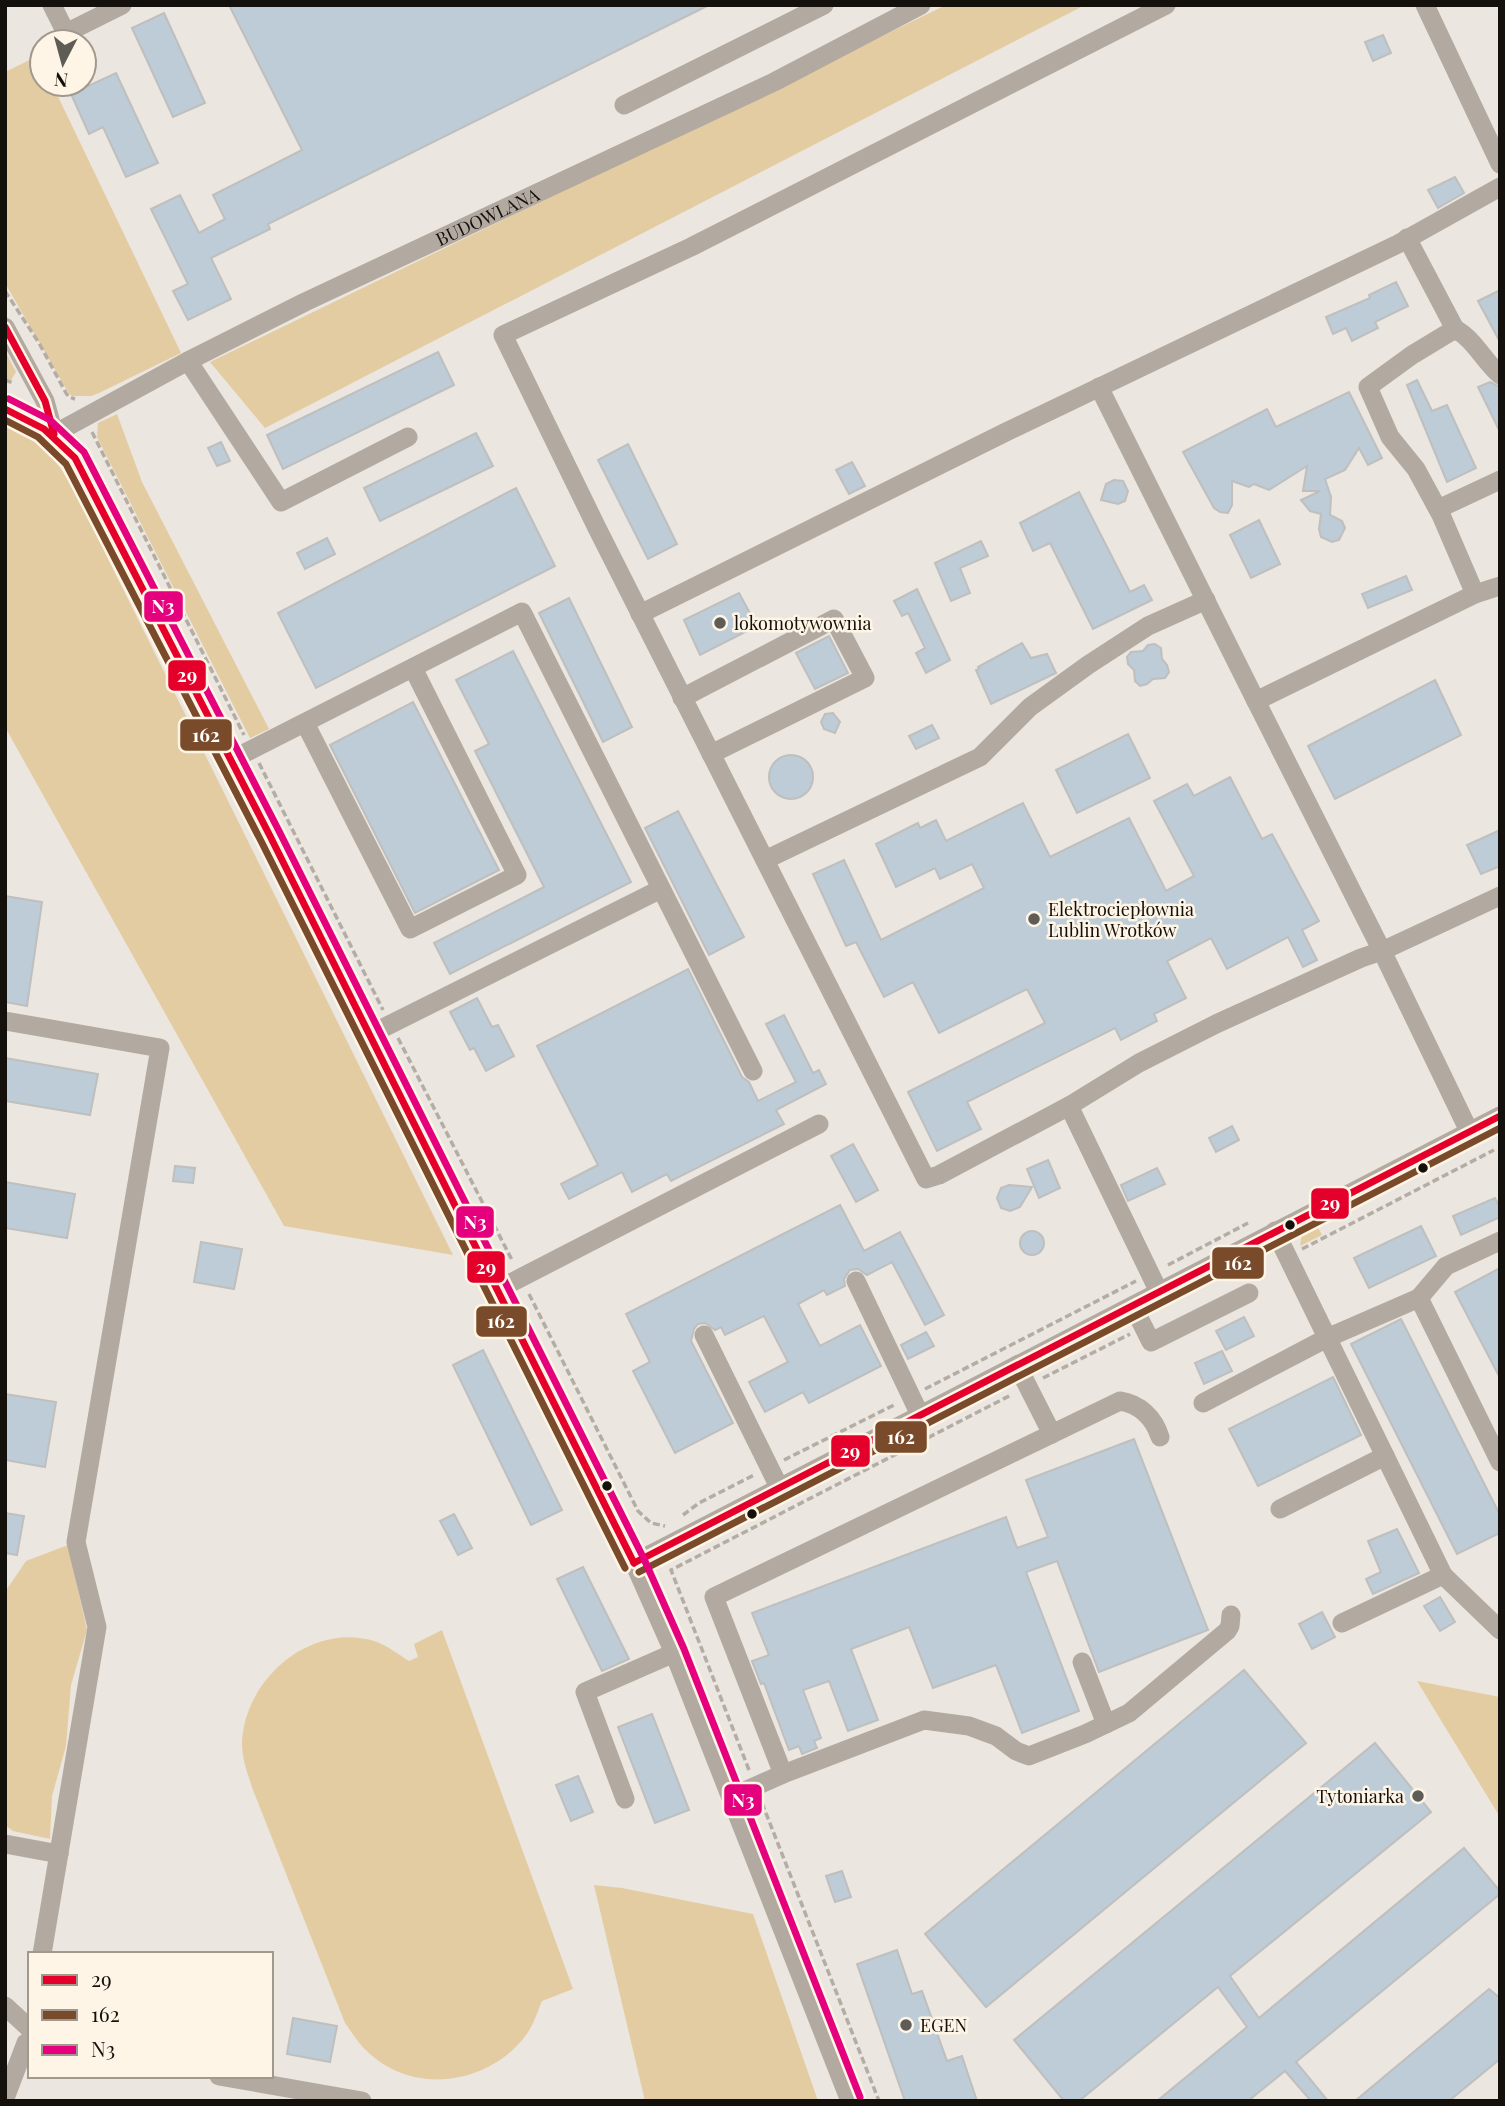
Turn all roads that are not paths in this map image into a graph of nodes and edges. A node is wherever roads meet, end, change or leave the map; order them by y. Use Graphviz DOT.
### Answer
graph roads {
  1 [pos="52,5"];
  2 [pos="122,5"];
  3 [pos="824,5"];
  4 [pos="922,5"];
  5 [pos="1166,5"];
  6 [pos="1425,5"];
  7 [pos="624,105"];
  8 [pos="1500,164"];
  9 [pos="1500,187"];
  10 [pos="1407,239"];
  11 [pos="5,327"];
  12 [pos="1455,329"];
  13 [pos="188,361"];
  14 [pos="1500,375"];
  15 [pos="1099,387"];
  16 [pos="5,409"];
  17 [pos="54,434"];
  18 [pos="408,437"];
  19 [pos="1500,480"];
  20 [pos="1438,509"];
  21 [pos="1500,586"];
  22 [pos="1475,594"];
  23 [pos="1206,600"];
  24 [pos="640,614"];
  25 [pos="413,668"];
  26 [pos="682,698"];
  27 [pos="1256,701"];
  28 [pos="305,723"];
  29 [pos="711,754"];
  30 [pos="230,760"];
  31 [pos="765,860"];
  32 [pos="661,889"];
  33 [pos="1500,896"];
  34 [pos="1382,951"];
  35 [pos="5,1021"];
  36 [pos="369,1035"];
  37 [pos="753,1072"];
  38 [pos="1069,1105"];
  39 [pos="1500,1116"];
  40 [pos="819,1124"];
  41 [pos="1469,1131"];
  42 [pos="1275,1231"];
  43 [pos="1500,1241"];
  44 [pos="856,1280"];
  45 [pos="497,1290"];
  46 [pos="1159,1292"];
  47 [pos="1249,1293"];
  48 [pos="1419,1298"];
  49 [pos="1133,1306"];
  50 [pos="704,1335"];
  51 [pos="1327,1338"];
  52 [pos="1017,1365"];
  53 [pos="1203,1403"];
  54 [pos="920,1415"];
  55 [pos="1052,1434"];
  56 [pos="1160,1437"];
  57 [pos="1385,1456"];
  58 [pos="1500,1462"];
  59 [pos="779,1487"];
  60 [pos="1280,1509"];
  61 [pos="634,1563"];
  62 [pos="1443,1575"];
  63 [pos="1231,1615"];
  64 [pos="1342,1623"];
  65 [pos="1500,1630"];
  66 [pos="674,1653"];
  67 [pos="1082,1662"];
  68 [pos="1106,1724"];
  69 [pos="783,1774"];
  70 [pos="731,1797"];
  71 [pos="625,1799"];
  72 [pos="5,1844"];
  73 [pos="59,1854"];
  74 [pos="41,1952"];
  75 [pos="5,2006"];
  76 [pos="28,2033"];
  77 [pos="28,2037"];
  78 [pos="230,2078"];
  79 [pos="5,2098"];
  80 [pos="362,2101"];
  81 [pos="850,2101"];
  1 -- 2 [label="street"];
  3 -- 7 [label="street"];
  4 -- 13 [label="street, BUDOWLANA"];
  5 -- 24 [label="street"];
  6 -- 8 [label="street"];
  9 -- 10 [label="street"];
  10 -- 12 [label="street"];
  10 -- 15 [label="street"];
  11 -- 17 [label="street"];
  12 -- 14 [label="street"];
  12 -- 20 [label="street"];
  13 -- 17 [label="street, BUDOWLANA"];
  13 -- 18 [label="street"];
  15 -- 23 [label="street"];
  15 -- 24 [label="street"];
  16 -- 17 [label="street"];
  17 -- 30 [label="street"];
  19 -- 20 [label="street"];
  20 -- 22 [label="street"];
  21 -- 22 [label="street"];
  22 -- 27 [label="street"];
  23 -- 27 [label="street"];
  23 -- 31 [label="street"];
  24 -- 26 [label="street"];
  25 -- 28 [label="street"];
  25 -- 28 [label="street"];
  25 -- 32 [label="street"];
  26 -- 29 [label="street"];
  26 -- 29 [label="street"];
  27 -- 34 [label="street"];
  28 -- 30 [label="street"];
  29 -- 31 [label="street"];
  30 -- 36 [label="street"];
  31 -- 38 [label="street"];
  32 -- 36 [label="street"];
  32 -- 37 [label="street"];
  33 -- 34 [label="street"];
  34 -- 38 [label="street"];
  34 -- 41 [label="street"];
  35 -- 73 [label="street"];
  36 -- 45 [label="street"];
  38 -- 46 [label="street"];
  39 -- 41 [label="street"];
  40 -- 45 [label="street"];
  41 -- 42 [label="street"];
  42 -- 46 [label="street"];
  42 -- 51 [label="street"];
  43 -- 48 [label="street"];
  44 -- 54 [label="street"];
  45 -- 61 [label="street"];
  46 -- 49 [label="street"];
  47 -- 49 [label="street"];
  48 -- 51 [label="street"];
  48 -- 58 [label="street"];
  49 -- 52 [label="street"];
  50 -- 59 [label="street"];
  51 -- 53 [label="street"];
  51 -- 57 [label="street"];
  52 -- 54 [label="street"];
  52 -- 55 [label="street"];
  54 -- 59 [label="street"];
  55 -- 56 [label="street"];
  55 -- 69 [label="street"];
  57 -- 60 [label="street"];
  57 -- 62 [label="street"];
  59 -- 61 [label="street"];
  61 -- 66 [label="street"];
  62 -- 64 [label="street"];
  62 -- 65 [label="street"];
  63 -- 68 [label="street"];
  66 -- 70 [label="street"];
  66 -- 71 [label="street"];
  67 -- 68 [label="street"];
  68 -- 69 [label="street"];
  69 -- 70 [label="street"];
  70 -- 81 [label="street"];
  72 -- 73 [label="street"];
  73 -- 74 [label="street"];
  75 -- 76 [label="street"];
  77 -- 79 [label="street"];
  78 -- 80 [label="street"];
}
